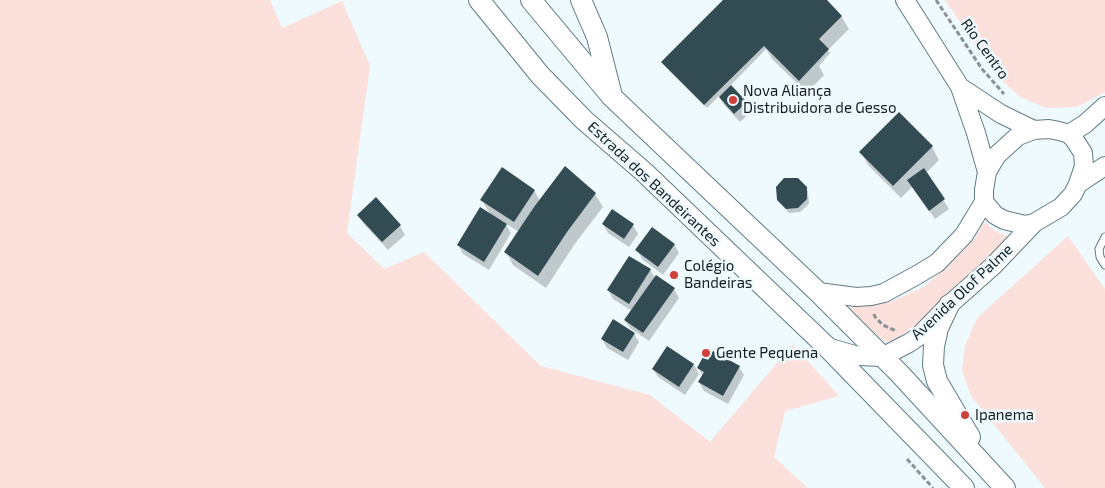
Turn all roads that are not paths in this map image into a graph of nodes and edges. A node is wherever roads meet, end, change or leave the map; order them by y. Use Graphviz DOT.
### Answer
graph roads {
  1 [pos="531,0"];
  2 [pos="581,0"];
  3 [pos="905,0"];
  4 [pos="481,1"];
  5 [pos="960,87"];
  6 [pos="612,96"];
  7 [pos="1105,106"];
  8 [pos="1034,130"];
  9 [pos="1069,134"];
  10 [pos="1105,166"];
  11 [pos="987,172"];
  12 [pos="1078,184"];
  13 [pos="984,202"];
  14 [pos="1034,223"];
  15 [pos="1105,237"];
  16 [pos="1105,264"];
  17 [pos="818,292"];
  18 [pos="949,304"];
  19 [pos="827,348"];
  20 [pos="882,357"];
  21 [pos="989,469"];
  22 [pos="964,488"];
  23 [pos="1005,488"];
  1 -- 6 [label="main road"];
  2 -- 6 [label="main road"];
  3 -- 5 [label="street"];
  4 -- 19 [label="main road, Estrada dos Bandeirantes"];
  5 -- 8 [label="street"];
  5 -- 11 [label="street"];
  6 -- 17 [label="main road"];
  7 -- 9 [label="street"];
  8 -- 9 [label="street"];
  8 -- 11 [label="street"];
  9 -- 12 [label="street"];
  10 -- 12 [label="street"];
  11 -- 13 [label="street"];
  12 -- 14 [label="street"];
  13 -- 14 [label="street"];
  13 -- 17 [label="street"];
  14 -- 18 [label="street, Avenida Olof Palme"];
  15 -- 16 [label="lane"];
  17 -- 20 [label="main road"];
  18 -- 20 [label="street, Avenida Olof Palme"];
  18 -- 21 [label="main road"];
  19 -- 20 [label="street"];
  19 -- 22 [label="main road, Estrada dos Bandeirantes"];
  20 -- 21 [label="main road"];
  21 -- 23 [label="main road"];
}
